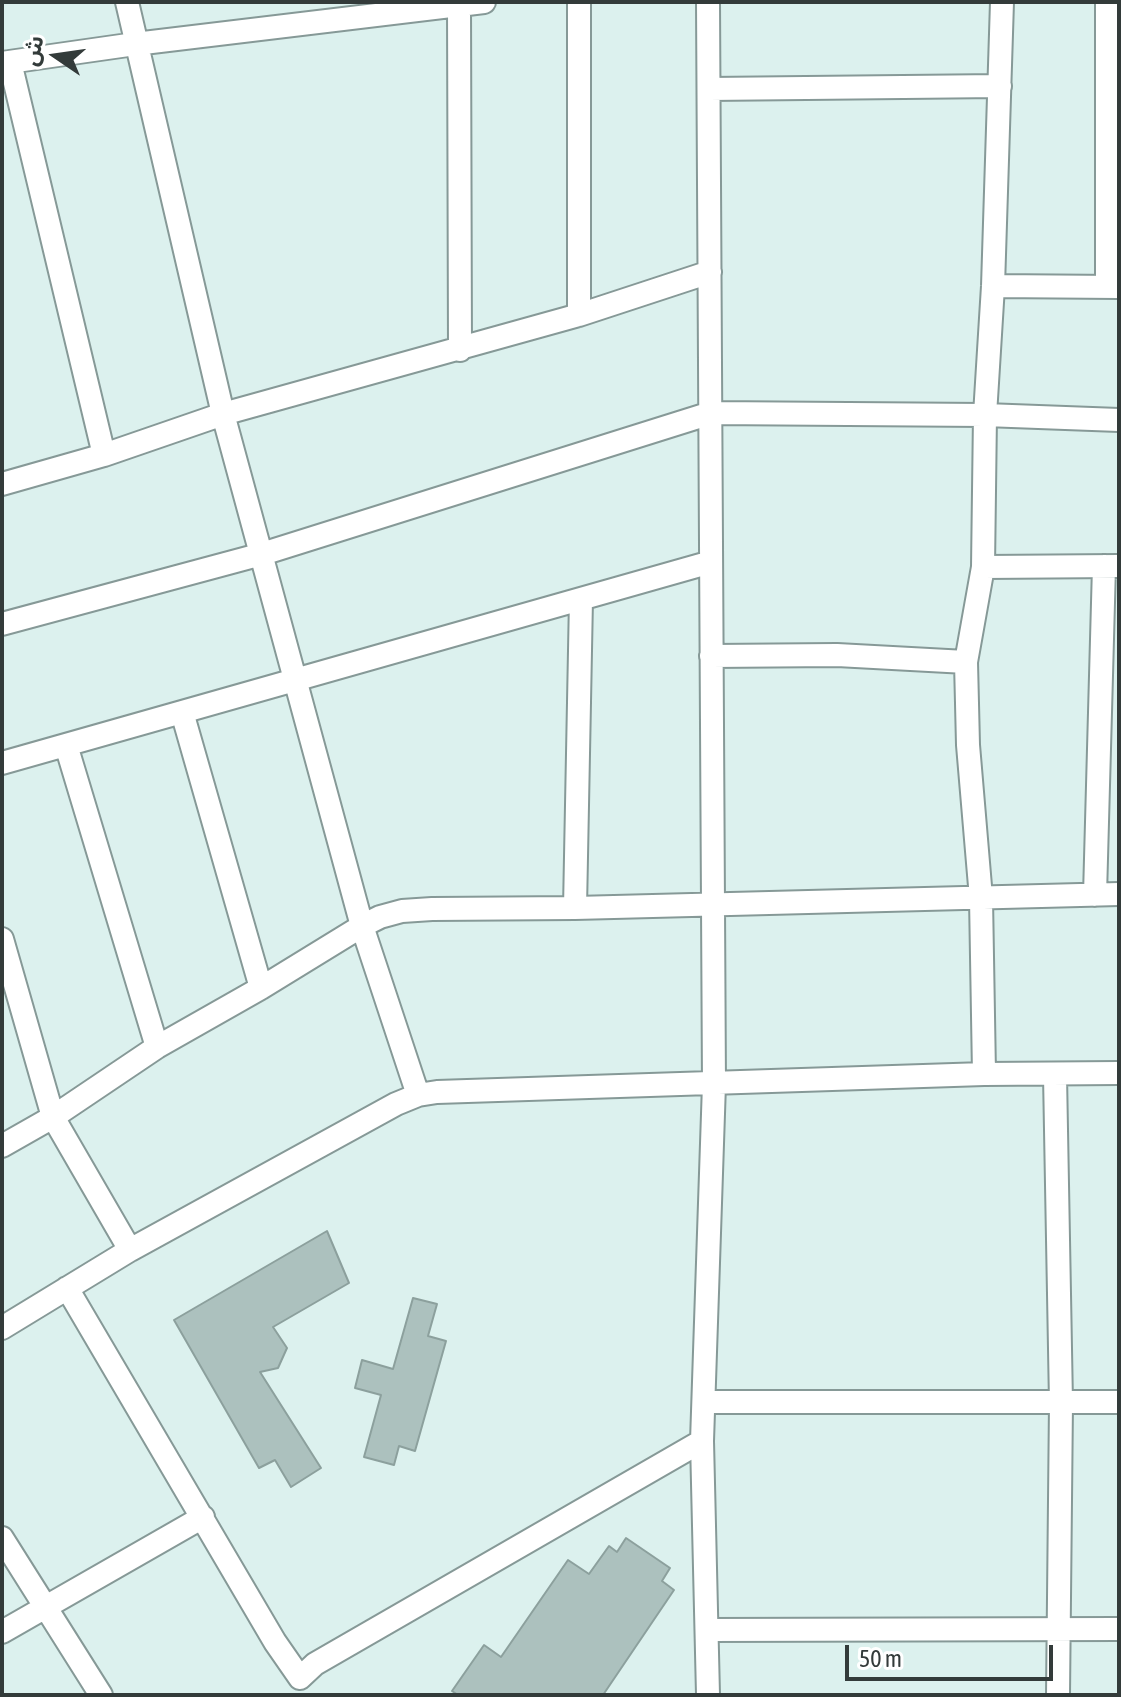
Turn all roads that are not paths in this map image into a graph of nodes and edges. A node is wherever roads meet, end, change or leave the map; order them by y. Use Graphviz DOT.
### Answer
graph roads {
  1 [pos="127,2"];
  2 [pos="484,2"];
  3 [pos="579,2"];
  4 [pos="708,2"];
  5 [pos="1002,2"];
  6 [pos="1107,2"];
  7 [pos="459,5"];
  8 [pos="401,7"];
  9 [pos="135,44"];
  10 [pos="6,63"];
  11 [pos="1000,86"];
  12 [pos="709,89"];
  13 [pos="710,272"];
  14 [pos="993,286"];
  15 [pos="1113,286"];
  16 [pos="579,315"];
  17 [pos="460,350"];
  18 [pos="711,413"];
  19 [pos="223,414"];
  20 [pos="985,415"];
  21 [pos="1119,420"];
  22 [pos="104,455"];
  23 [pos="2,484"];
  24 [pos="262,554"];
  25 [pos="711,562"];
  26 [pos="1111,566"];
  27 [pos="983,567"];
  28 [pos="581,599"];
  29 [pos="2,624"];
  30 [pos="711,656"];
  31 [pos="966,662"];
  32 [pos="294,680"];
  33 [pos="182,712"];
  34 [pos="66,745"];
  35 [pos="2,763"];
  36 [pos="1119,894"];
  37 [pos="1095,895"];
  38 [pos="981,898"];
  39 [pos="713,905"];
  40 [pos="575,908"];
  41 [pos="362,926"];
  42 [pos="2,939"];
  43 [pos="261,988"];
  44 [pos="157,1047"];
  45 [pos="1119,1073"];
  46 [pos="984,1074"];
  47 [pos="1055,1075"];
  48 [pos="714,1084"];
  49 [pos="418,1095"];
  50 [pos="53,1117"];
  51 [pos="2,1146"];
  52 [pos="130,1250"];
  53 [pos="67,1288"];
  54 [pos="2,1328"];
  55 [pos="705,1402"];
  56 [pos="1119,1402"];
  57 [pos="1061,1403"];
  58 [pos="702,1441"];
  59 [pos="203,1517"];
  60 [pos="2,1538"];
  61 [pos="46,1607"];
  62 [pos="1119,1629"];
  63 [pos="707,1630"];
  64 [pos="1057,1630"];
  65 [pos="2,1632"];
  66 [pos="298,1687"];
  67 [pos="101,1695"];
  68 [pos="708,1695"];
  69 [pos="1058,1695"];
  1 -- 9 [label="street"];
  2 -- 7 [label="street"];
  3 -- 16 [label="street"];
  4 -- 12 [label="street"];
  5 -- 11 [label="street"];
  6 -- 15 [label="street"];
  7 -- 8 [label="street"];
  7 -- 17 [label="street"];
  8 -- 9 [label="street"];
  9 -- 10 [label="street"];
  9 -- 19 [label="street"];
  10 -- 22 [label="street"];
  11 -- 12 [label="street"];
  11 -- 14 [label="street"];
  12 -- 13 [label="street"];
  13 -- 16 [label="street"];
  13 -- 18 [label="street"];
  14 -- 15 [label="street"];
  14 -- 20 [label="street"];
  16 -- 17 [label="street"];
  17 -- 19 [label="street"];
  18 -- 20 [label="street"];
  18 -- 24 [label="street"];
  18 -- 25 [label="street"];
  19 -- 22 [label="street"];
  19 -- 24 [label="street"];
  20 -- 21 [label="street"];
  20 -- 27 [label="street"];
  22 -- 23 [label="street"];
  24 -- 29 [label="street"];
  24 -- 32 [label="street"];
  25 -- 28 [label="street"];
  25 -- 30 [label="street"];
  26 -- 27 [label="street"];
  26 -- 37 [label="street"];
  27 -- 31 [label="street"];
  28 -- 32 [label="street"];
  28 -- 40 [label="street"];
  30 -- 31 [label="street"];
  30 -- 39 [label="street"];
  31 -- 38 [label="street"];
  32 -- 33 [label="street"];
  32 -- 41 [label="street"];
  33 -- 34 [label="street"];
  33 -- 43 [label="street"];
  34 -- 35 [label="street"];
  34 -- 44 [label="street"];
  36 -- 37 [label="street"];
  37 -- 38 [label="street"];
  38 -- 39 [label="street"];
  38 -- 46 [label="street"];
  39 -- 40 [label="street"];
  39 -- 48 [label="street"];
  40 -- 41 [label="street"];
  41 -- 43 [label="street"];
  41 -- 49 [label="street"];
  42 -- 50 [label="street"];
  43 -- 44 [label="street"];
  44 -- 50 [label="street"];
  45 -- 47 [label="street"];
  46 -- 47 [label="street"];
  46 -- 48 [label="street"];
  47 -- 57 [label="street"];
  48 -- 49 [label="street"];
  48 -- 55 [label="street"];
  49 -- 52 [label="street"];
  50 -- 51 [label="street"];
  50 -- 52 [label="street"];
  52 -- 53 [label="street"];
  53 -- 54 [label="street"];
  53 -- 59 [label="street"];
  55 -- 57 [label="street"];
  55 -- 58 [label="street"];
  56 -- 57 [label="street"];
  57 -- 64 [label="street"];
  58 -- 63 [label="street"];
  58 -- 66 [label="street"];
  59 -- 61 [label="street"];
  59 -- 66 [label="street"];
  60 -- 61 [label="street"];
  61 -- 65 [label="street"];
  61 -- 67 [label="street"];
  62 -- 64 [label="street"];
  63 -- 64 [label="street"];
  63 -- 68 [label="street"];
  64 -- 69 [label="street"];
}
